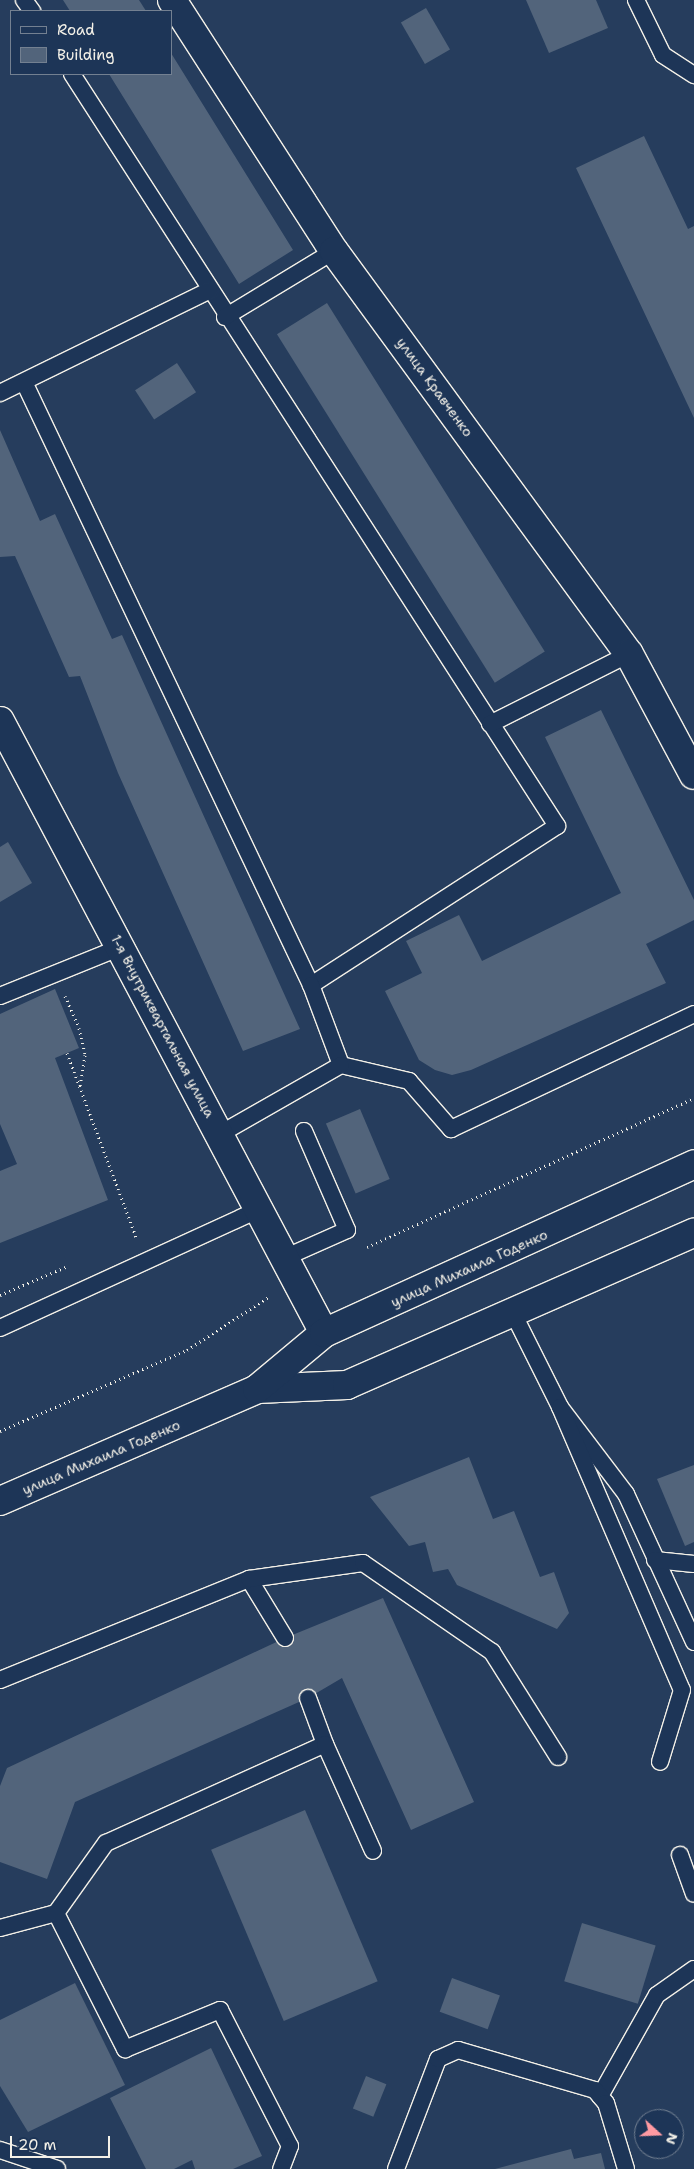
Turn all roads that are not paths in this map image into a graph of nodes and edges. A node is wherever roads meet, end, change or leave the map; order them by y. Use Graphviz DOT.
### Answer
graph roads {
  1 [pos="172,0"];
  2 [pos="636,0"];
  3 [pos="73,75"];
  4 [pos="694,75"];
  5 [pos="334,250"];
  6 [pos="210,290"];
  7 [pos="225,318"];
  8 [pos="24,382"];
  9 [pos="0,393"];
  10 [pos="629,654"];
  11 [pos="0,721"];
  12 [pos="490,724"];
  13 [pos="694,776"];
  14 [pos="121,946"];
  15 [pos="311,985"];
  16 [pos="0,996"];
  17 [pos="694,1014"];
  18 [pos="340,1065"];
  19 [pos="304,1131"];
  20 [pos="220,1134"];
  21 [pos="694,1164"];
  22 [pos="258,1210"];
  23 [pos="694,1233"];
  24 [pos="289,1269"];
  25 [pos="513,1312"];
  26 [pos="0,1328"];
  27 [pos="324,1333"];
  28 [pos="257,1390"];
  29 [pos="560,1407"];
  30 [pos="0,1501"];
  31 [pos="655,1560"];
  32 [pos="694,1564"];
  33 [pos="249,1579"];
  34 [pos="285,1638"];
  35 [pos="694,1642"];
  36 [pos="0,1680"];
  37 [pos="308,1698"];
  38 [pos="325,1744"];
  39 [pos="558,1757"];
  40 [pos="660,1762"];
  41 [pos="373,1851"];
  42 [pos="680,1855"];
  43 [pos="694,1894"];
  44 [pos="56,1913"];
  45 [pos="0,1928"];
  46 [pos="694,1969"];
  47 [pos="600,2096"];
  48 [pos="0,2150"];
  49 [pos="56,2169"];
  50 [pos="281,2169"];
  51 [pos="396,2169"];
  52 [pos="626,2169"];
  1 -- 5 [label="street, улица Кравченко"];
  2 -- 4 [label="lane"];
  3 -- 6 [label="lane"];
  5 -- 7 [label="lane"];
  5 -- 10 [label="street, улица Кравченко"];
  6 -- 7 [label="lane"];
  6 -- 8 [label="lane"];
  7 -- 12 [label="lane"];
  8 -- 9 [label="lane"];
  8 -- 15 [label="lane"];
  10 -- 12 [label="lane"];
  10 -- 13 [label="street, улица Кравченко"];
  11 -- 14 [label="street, 1-я Внутриквартальная улица"];
  12 -- 15 [label="lane"];
  14 -- 16 [label="lane"];
  14 -- 20 [label="street, 1-я Внутриквартальная улица"];
  15 -- 18 [label="lane"];
  17 -- 18 [label="lane"];
  18 -- 20 [label="lane"];
  19 -- 24 [label="lane"];
  20 -- 22 [label="street, 1-я Внутриквартальная улица"];
  21 -- 27 [label="street, улица Михаила Годенко"];
  22 -- 24 [label="street, 1-я Внутриквартальная улица"];
  22 -- 26 [label="lane"];
  23 -- 25 [label="street, улица Михаила Годенко"];
  24 -- 27 [label="street, 1-я Внутриквартальная улица"];
  25 -- 28 [label="street, улица Михаила Годенко"];
  25 -- 29 [label="lane"];
  27 -- 28 [label="street, улица Михаила Годенко"];
  28 -- 30 [label="street, улица Михаила Годенко"];
  29 -- 31 [label="lane"];
  29 -- 40 [label="lane"];
  31 -- 32 [label="lane"];
  31 -- 35 [label="lane"];
  33 -- 34 [label="lane"];
  33 -- 36 [label="lane"];
  33 -- 39 [label="lane"];
  37 -- 38 [label="lane"];
  38 -- 41 [label="lane"];
  38 -- 44 [label="lane"];
  42 -- 43 [label="lane"];
  44 -- 45 [label="lane"];
  44 -- 50 [label="lane"];
  46 -- 47 [label="lane"];
  47 -- 51 [label="lane"];
  47 -- 52 [label="lane"];
  48 -- 49 [label="lane"];
}
